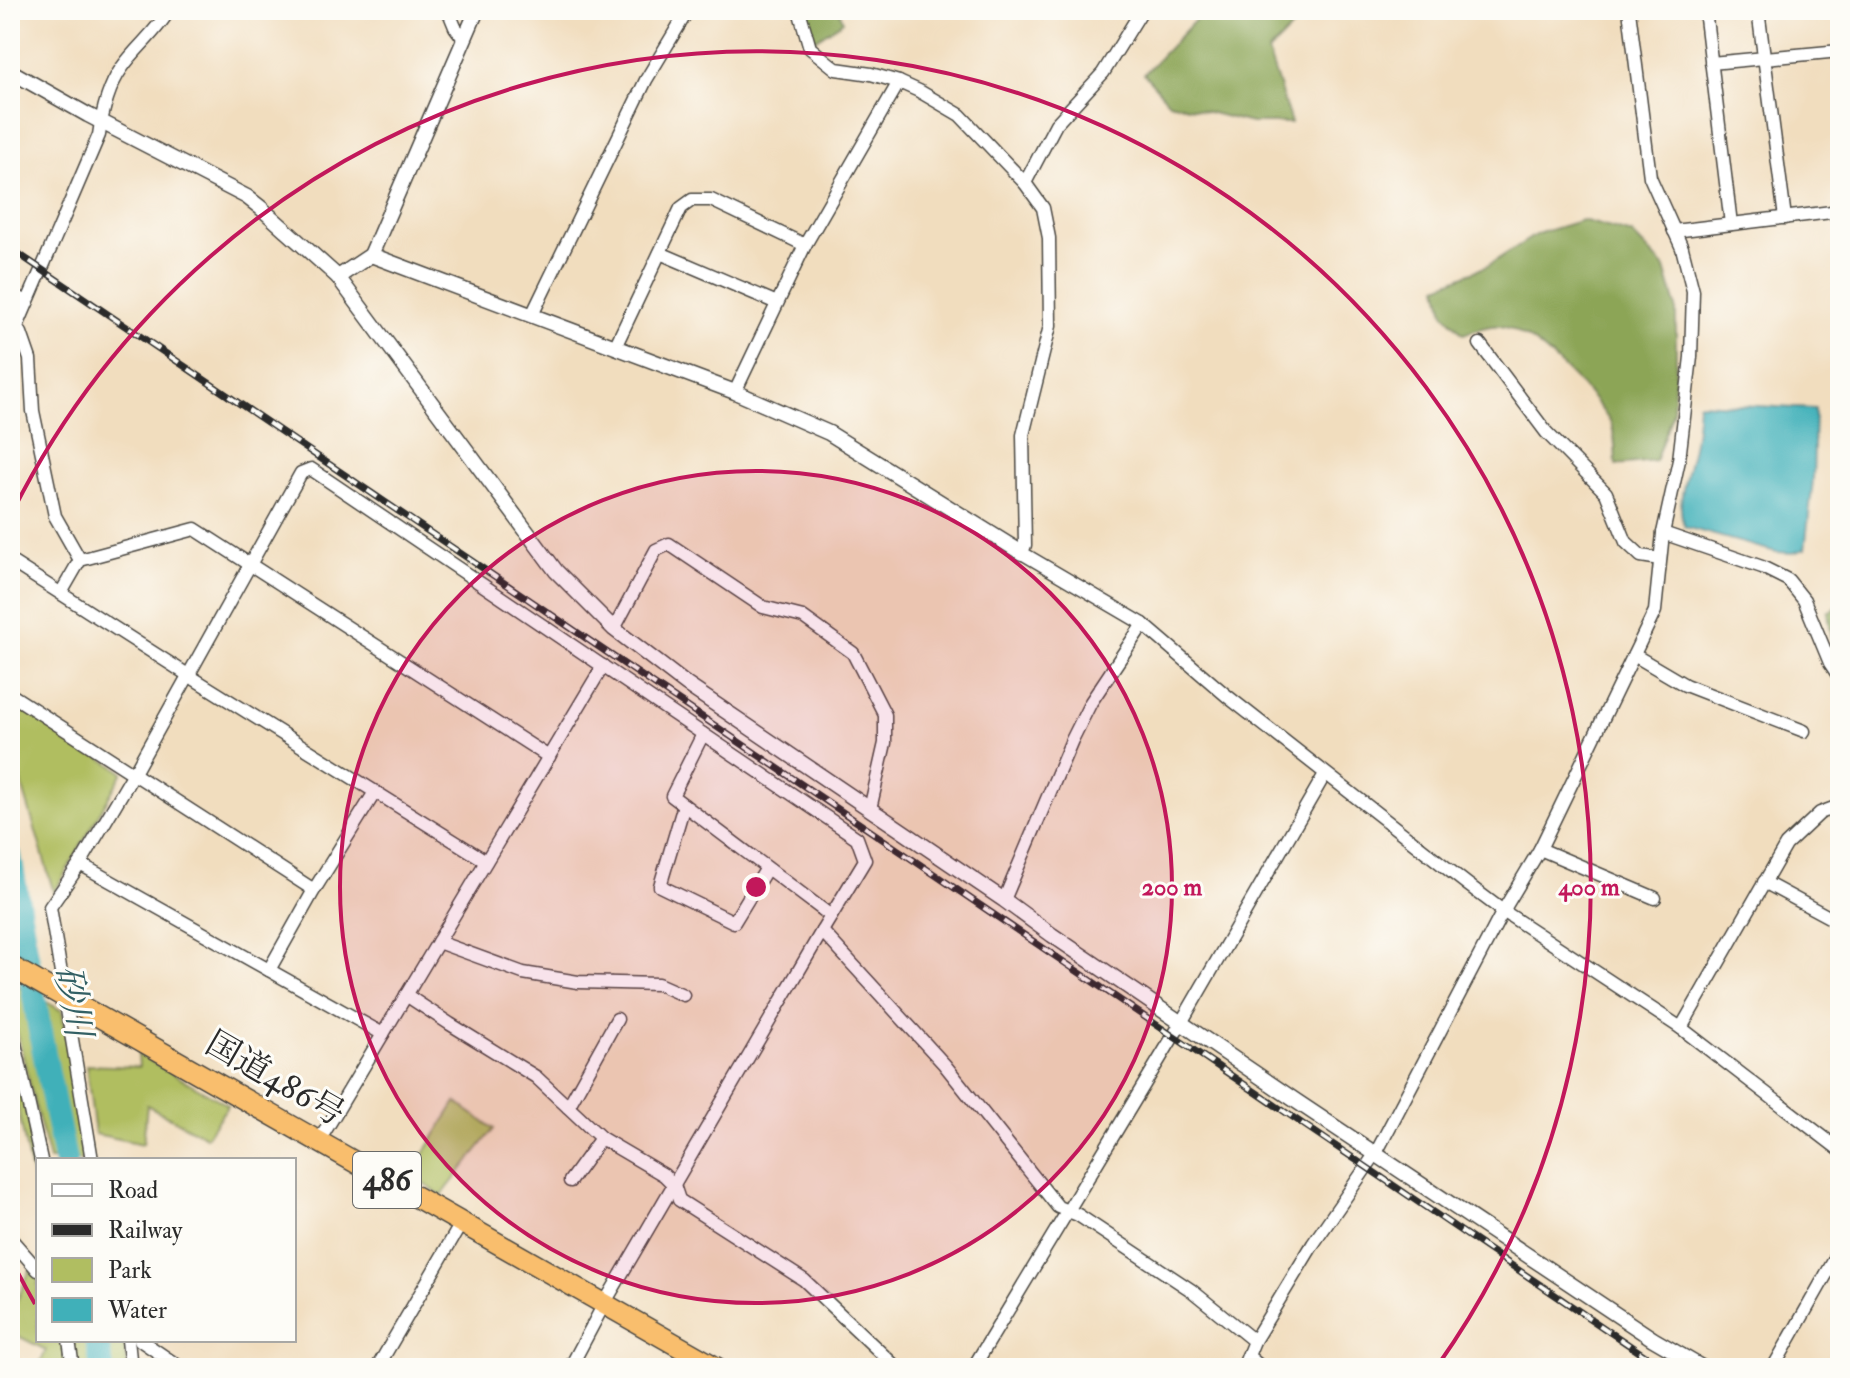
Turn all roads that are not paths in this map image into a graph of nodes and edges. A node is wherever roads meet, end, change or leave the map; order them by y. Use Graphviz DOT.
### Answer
graph roads {
  1 [pos="169,10"];
  2 [pos="448,10"];
  3 [pos="477,10"];
  4 [pos="688,10"];
  5 [pos="799,10"];
  6 [pos="1142,10"];
  7 [pos="1629,10"];
  8 [pos="1705,10"];
  9 [pos="1758,10"];
  10 [pos="464,39"];
  11 [pos="1840,51"];
  12 [pos="1764,58"];
  13 [pos="1711,63"];
  14 [pos="10,71"];
  15 [pos="899,82"];
  16 [pos="101,121"];
  17 [pos="1025,183"];
  18 [pos="1840,211"];
  19 [pos="1785,218"];
  20 [pos="1731,224"];
  21 [pos="1674,231"];
  22 [pos="805,245"];
  23 [pos="660,253"];
  24 [pos="371,255"];
  25 [pos="338,277"];
  26 [pos="10,293"];
  27 [pos="27,302"];
  28 [pos="777,303"];
  29 [pos="532,315"];
  30 [pos="16,330"];
  31 [pos="10,343"];
  32 [pos="1480,344"];
  33 [pos="615,347"];
  34 [pos="735,392"];
  35 [pos="1663,533"];
  36 [pos="1022,553"];
  37 [pos="1660,559"];
  38 [pos="80,560"];
  39 [pos="10,561"];
  40 [pos="249,564"];
  41 [pos="61,593"];
  42 [pos="1143,624"];
  43 [pos="614,629"];
  44 [pos="1634,655"];
  45 [pos="603,666"];
  46 [pos="188,675"];
  47 [pos="1840,678"];
  48 [pos="10,694"];
  49 [pos="1804,731"];
  50 [pos="703,734"];
  51 [pos="549,757"];
  52 [pos="134,773"];
  53 [pos="1325,774"];
  54 [pos="375,792"];
  55 [pos="684,805"];
  56 [pos="1840,808"];
  57 [pos="870,809"];
  58 [pos="1540,849"];
  59 [pos="486,861"];
  60 [pos="80,864"];
  61 [pos="767,868"];
  62 [pos="1764,882"];
  63 [pos="314,890"];
  64 [pos="1655,898"];
  65 [pos="1004,900"];
  66 [pos="1503,911"];
  67 [pos="831,916"];
  68 [pos="1840,923"];
  69 [pos="822,931"];
  70 [pos="438,942"];
  71 [pos="10,966"];
  72 [pos="269,970"];
  73 [pos="61,994"];
  74 [pos="406,995"];
  75 [pos="683,995"];
  76 [pos="617,1019"];
  77 [pos="10,1021"];
  78 [pos="1181,1022"];
  79 [pos="1681,1028"];
  80 [pos="383,1034"];
  81 [pos="568,1107"];
  82 [pos="601,1138"];
  83 [pos="319,1141"];
  84 [pos="1840,1150"];
  85 [pos="1376,1153"];
  86 [pos="41,1158"];
  87 [pos="92,1158"];
  88 [pos="570,1181"];
  89 [pos="674,1185"];
  90 [pos="1067,1211"];
  91 [pos="462,1222"];
  92 [pos="10,1238"];
  93 [pos="1840,1250"];
  94 [pos="36,1268"];
  95 [pos="604,1304"];
  96 [pos="1254,1341"];
  97 [pos="69,1342"];
  98 [pos="128,1342"];
  99 [pos="143,1342"];
  100 [pos="1246,1362"];
  101 [pos="73,1368"];
  102 [pos="131,1368"];
  103 [pos="181,1368"];
  104 [pos="377,1368"];
  105 [pos="570,1368"];
  106 [pos="717,1368"];
  107 [pos="897,1368"];
  108 [pos="973,1368"];
  109 [pos="1262,1368"];
  110 [pos="1703,1368"];
  111 [pos="1773,1368"];
  1 -- 16 [label="street"];
  2 -- 10 [label="street"];
  3 -- 10 [label="street"];
  4 -- 29 [label="street"];
  5 -- 15 [label="street"];
  6 -- 17 [label="street"];
  7 -- 21 [label="street"];
  8 -- 13 [label="street"];
  9 -- 12 [label="street"];
  10 -- 24 [label="street"];
  11 -- 12 [label="street"];
  12 -- 13 [label="street"];
  12 -- 19 [label="street"];
  13 -- 20 [label="street"];
  14 -- 16 [label="street"];
  15 -- 17 [label="street"];
  15 -- 22 [label="street"];
  16 -- 25 [label="street"];
  16 -- 27 [label="street"];
  17 -- 36 [label="street"];
  18 -- 19 [label="street"];
  19 -- 20 [label="street"];
  20 -- 21 [label="street"];
  21 -- 35 [label="street"];
  22 -- 23 [label="street"];
  22 -- 28 [label="street"];
  23 -- 28 [label="street"];
  23 -- 33 [label="street"];
  24 -- 25 [label="street"];
  24 -- 29 [label="street"];
  25 -- 43 [label="street"];
  26 -- 27 [label="street"];
  27 -- 30 [label="street"];
  28 -- 34 [label="street"];
  29 -- 33 [label="street"];
  30 -- 31 [label="street"];
  30 -- 38 [label="street"];
  32 -- 37 [label="street"];
  33 -- 34 [label="street"];
  34 -- 36 [label="street"];
  35 -- 37 [label="street"];
  35 -- 47 [label="street"];
  36 -- 42 [label="street"];
  37 -- 44 [label="street"];
  38 -- 40 [label="street"];
  38 -- 41 [label="street"];
  39 -- 41 [label="street"];
  40 -- 45 [label="street"];
  40 -- 46 [label="street"];
  40 -- 51 [label="street"];
  41 -- 46 [label="street"];
  42 -- 53 [label="street"];
  42 -- 65 [label="street"];
  43 -- 57 [label="street"];
  43 -- 57 [label="street"];
  44 -- 49 [label="street"];
  44 -- 58 [label="street"];
  45 -- 50 [label="street"];
  45 -- 51 [label="street"];
  46 -- 52 [label="street"];
  46 -- 54 [label="street"];
  48 -- 52 [label="street"];
  50 -- 55 [label="street"];
  50 -- 67 [label="street"];
  51 -- 59 [label="street"];
  52 -- 60 [label="street"];
  52 -- 63 [label="street"];
  53 -- 66 [label="street"];
  53 -- 78 [label="street"];
  54 -- 59 [label="street"];
  54 -- 63 [label="street"];
  55 -- 61 [label="street"];
  55 -- 61 [label="street"];
  56 -- 62 [label="street"];
  57 -- 65 [label="street"];
  58 -- 64 [label="street"];
  58 -- 66 [label="street"];
  59 -- 70 [label="street"];
  60 -- 72 [label="street"];
  60 -- 73 [label="street"];
  61 -- 67 [label="street"];
  62 -- 68 [label="street"];
  62 -- 79 [label="street"];
  63 -- 72 [label="street"];
  65 -- 78 [label="street"];
  66 -- 79 [label="street"];
  66 -- 85 [label="street"];
  67 -- 69 [label="street"];
  69 -- 89 [label="street"];
  69 -- 90 [label="street"];
  70 -- 74 [label="street"];
  70 -- 75 [label="street"];
  71 -- 73 [label="highway, 国道486号 / 486"];
  72 -- 80 [label="street"];
  73 -- 83 [label="highway, 国道486号 / 486"];
  73 -- 87 [label="street"];
  74 -- 80 [label="street"];
  74 -- 81 [label="street"];
  76 -- 81 [label="street"];
  77 -- 86 [label="street"];
  78 -- 85 [label="street"];
  78 -- 90 [label="street"];
  79 -- 84 [label="street"];
  80 -- 83 [label="street"];
  81 -- 82 [label="street"];
  82 -- 88 [label="street"];
  82 -- 89 [label="street"];
  83 -- 91 [label="highway, 国道486号 / 486"];
  85 -- 96 [label="street"];
  85 -- 110 [label="street"];
  89 -- 95 [label="street"];
  89 -- 107 [label="street"];
  90 -- 96 [label="street"];
  90 -- 108 [label="street"];
  91 -- 95 [label="highway, 国道486号 / 486"];
  91 -- 104 [label="street"];
  92 -- 94 [label="street"];
  93 -- 111 [label="street"];
  95 -- 105 [label="street"];
  95 -- 106 [label="highway, 国道486号 / 486"];
  96 -- 100 [label="street"];
  97 -- 101 [label="street"];
  98 -- 102 [label="street"];
  99 -- 103 [label="street"];
  100 -- 109 [label="street"];
}
